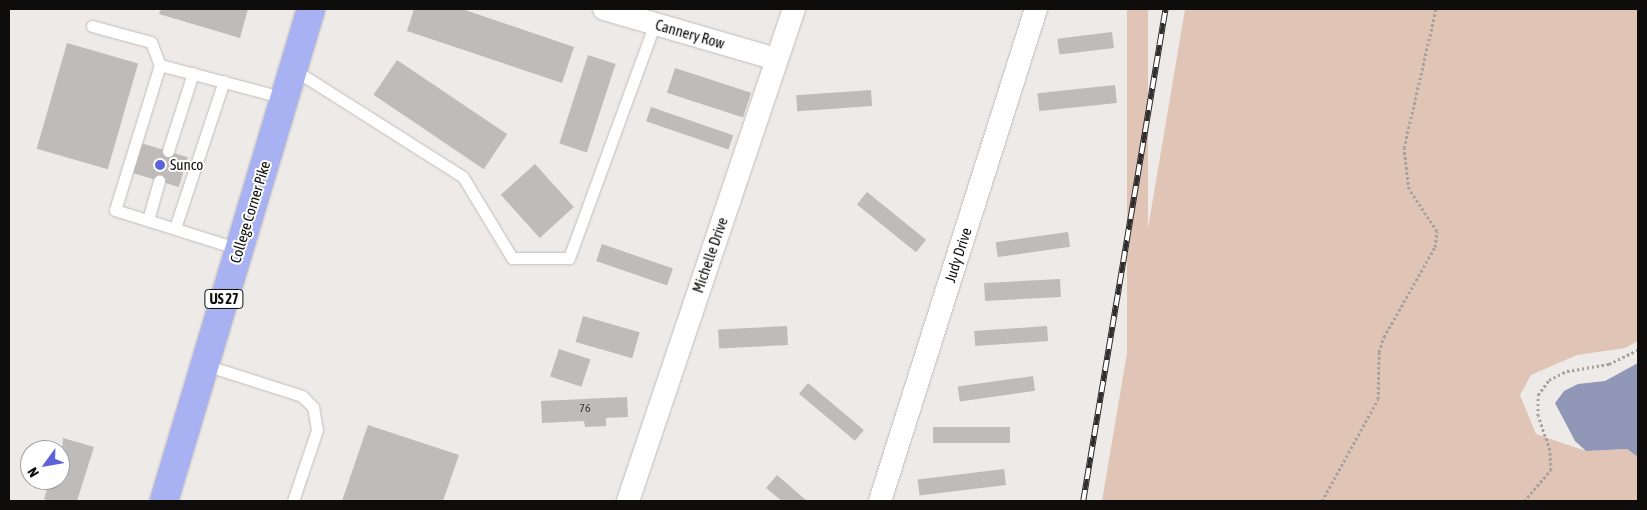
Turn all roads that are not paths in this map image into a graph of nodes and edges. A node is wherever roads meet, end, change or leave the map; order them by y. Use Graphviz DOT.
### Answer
graph roads {
  1 [pos="311,9"];
  2 [pos="604,9"];
  3 [pos="794,9"];
  4 [pos="1036,9"];
  5 [pos="658,16"];
  6 [pos="92,26"];
  7 [pos="776,59"];
  8 [pos="160,65"];
  9 [pos="293,69"];
  10 [pos="193,73"];
  11 [pos="224,81"];
  12 [pos="285,98"];
  13 [pos="168,151"];
  14 [pos="159,181"];
  15 [pos="148,220"];
  16 [pos="175,228"];
  17 [pos="240,249"];
  18 [pos="205,365"];
  19 [pos="164,501"];
  20 [pos="293,501"];
  21 [pos="628,501"];
  22 [pos="880,501"];
  1 -- 9 [label="highway, College Corner Pike / US 27"];
  2 -- 5 [label="street, Cannery Row"];
  3 -- 7 [label="street, Michelle Drive"];
  4 -- 22 [label="street, Judy Drive"];
  5 -- 7 [label="street, Cannery Row"];
  5 -- 9 [label="lane"];
  6 -- 8 [label="lane"];
  7 -- 21 [label="street, Michelle Drive"];
  8 -- 10 [label="lane"];
  8 -- 15 [label="lane"];
  9 -- 12 [label="highway, College Corner Pike / US 27"];
  10 -- 11 [label="lane"];
  10 -- 13 [label="lane"];
  11 -- 12 [label="lane"];
  11 -- 16 [label="lane"];
  12 -- 17 [label="highway, College Corner Pike / US 27"];
  14 -- 15 [label="lane"];
  15 -- 16 [label="lane"];
  16 -- 17 [label="lane"];
  17 -- 18 [label="highway, College Corner Pike / US 27"];
  18 -- 19 [label="highway, College Corner Pike / US 27"];
  18 -- 20 [label="lane"];
}
